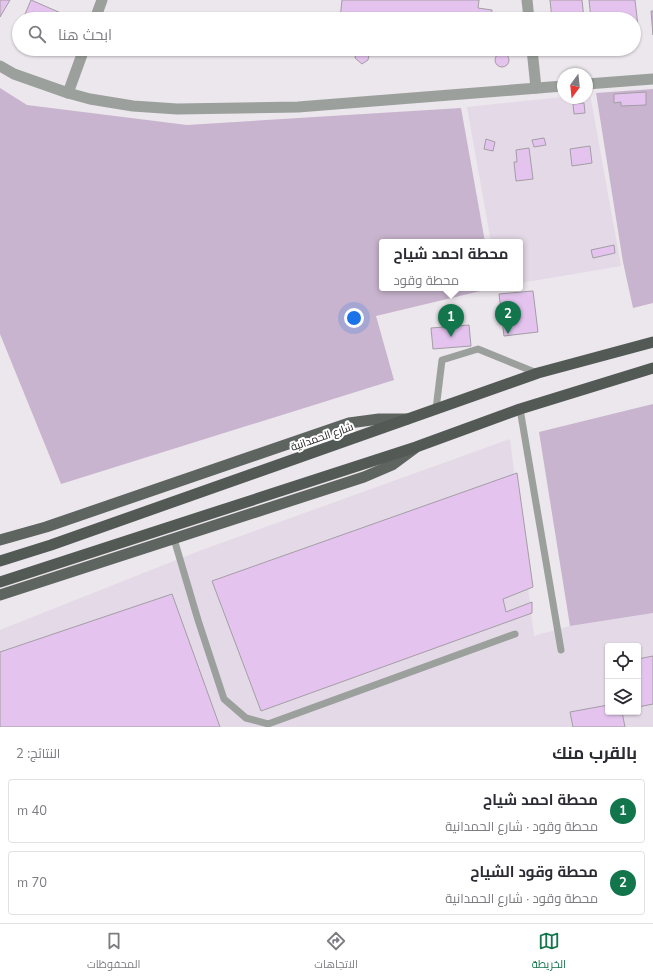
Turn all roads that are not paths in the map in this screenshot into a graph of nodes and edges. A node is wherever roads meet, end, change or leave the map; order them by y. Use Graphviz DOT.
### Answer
graph roads {
  1 [pos="102,0"];
  2 [pos="527,0"];
  3 [pos="98,12"];
  4 [pos="528,12"];
  5 [pos="81,56"];
  6 [pos="533,56"];
  7 [pos="0,66"];
  8 [pos="653,79"];
  9 [pos="593,84"];
  10 [pos="557,86"];
  11 [pos="536,88"];
  12 [pos="68,93"];
  13 [pos="653,342"];
  14 [pos="653,368"];
  15 [pos="538,373"];
  16 [pos="436,409"];
  17 [pos="520,409"];
  18 [pos="411,419"];
  19 [pos="416,447"];
  20 [pos="174,539"];
  21 [pos="0,540"];
  22 [pos="0,561"];
  23 [pos="0,582"];
  24 [pos="0,595"];
  25 [pos="515,634"];
  26 [pos="561,650"];
  1 -- 3 [label="street"];
  2 -- 4 [label="street"];
  5 -- 12 [label="street"];
  6 -- 11 [label="street"];
  7 -- 12 [label="street"];
  8 -- 9 [label="street"];
  10 -- 11 [label="street"];
  11 -- 12 [label="street"];
  13 -- 15 [label="highway, شارع الحمدانية"];
  14 -- 17 [label="highway"];
  15 -- 16 [label="highway, شارع الحمدانية"];
  15 -- 16 [label="lane"];
  16 -- 18 [label="highway, شارع الحمدانية"];
  17 -- 19 [label="highway"];
  17 -- 26 [label="lane"];
  18 -- 21 [label="main road"];
  18 -- 22 [label="highway, شارع الحمدانية"];
  19 -- 20 [label="main road"];
  19 -- 23 [label="highway"];
  20 -- 24 [label="main road"];
  20 -- 25 [label="lane"];
}
